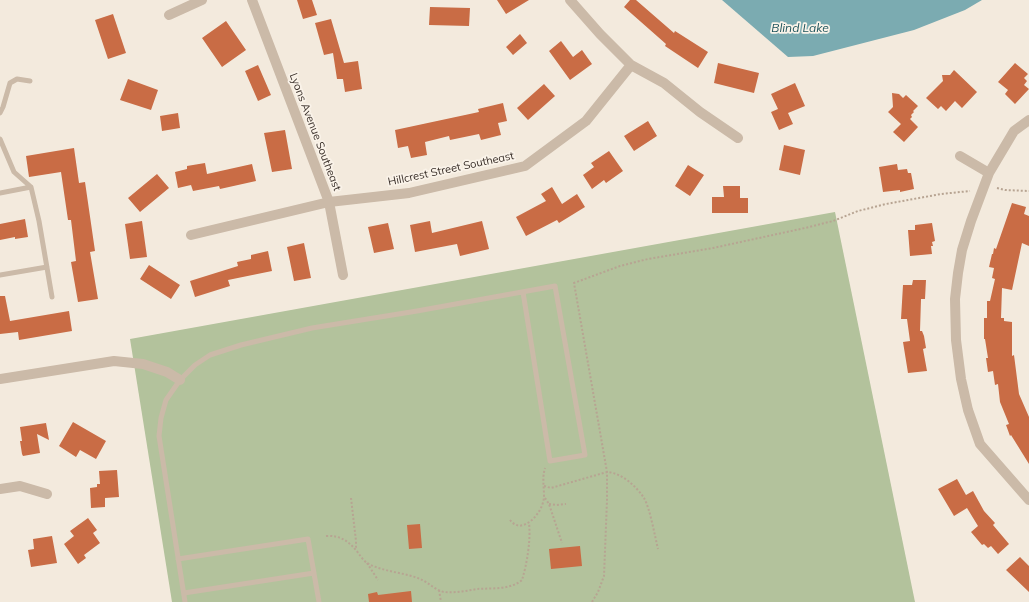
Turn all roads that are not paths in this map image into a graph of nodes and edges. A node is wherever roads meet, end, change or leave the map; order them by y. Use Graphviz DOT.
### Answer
graph roads {
  1 [pos="202,0"];
  2 [pos="252,0"];
  3 [pos="570,0"];
  4 [pos="169,15"];
  5 [pos="631,65"];
  6 [pos="30,81"];
  7 [pos="0,113"];
  8 [pos="1029,120"];
  9 [pos="0,138"];
  10 [pos="738,138"];
  11 [pos="960,156"];
  12 [pos="989,173"];
  13 [pos="31,188"];
  14 [pos="0,193"];
  15 [pos="329,202"];
  16 [pos="191,235"];
  17 [pos="46,267"];
  18 [pos="0,275"];
  19 [pos="343,276"];
  20 [pos="523,292"];
  21 [pos="52,297"];
  22 [pos="0,379"];
  23 [pos="180,380"];
  24 [pos="0,489"];
  25 [pos="47,494"];
  26 [pos="1029,500"];
  27 [pos="178,559"];
  28 [pos="314,573"];
  29 [pos="184,593"];
  30 [pos="185,602"];
  31 [pos="319,602"];
  1 -- 4 [label="street"];
  2 -- 15 [label="street, Lyons Avenue Southeast"];
  3 -- 5 [label="street"];
  5 -- 10 [label="street"];
  5 -- 15 [label="street, Hillcrest Street Southeast"];
  6 -- 7 [label="lane"];
  8 -- 12 [label="street"];
  9 -- 13 [label="lane"];
  11 -- 12 [label="street"];
  12 -- 26 [label="street"];
  13 -- 14 [label="lane"];
  13 -- 17 [label="lane"];
  15 -- 16 [label="street, Hillcrest Street Southeast"];
  15 -- 19 [label="street, Lyons Avenue Southeast"];
  17 -- 18 [label="lane"];
  17 -- 21 [label="lane"];
  20 -- 20 [label="lane"];
  20 -- 23 [label="lane"];
  22 -- 23 [label="street"];
  23 -- 27 [label="lane"];
  24 -- 25 [label="street"];
  27 -- 28 [label="lane"];
  27 -- 29 [label="lane"];
  28 -- 29 [label="lane"];
  28 -- 31 [label="lane"];
  29 -- 30 [label="lane"];
}
